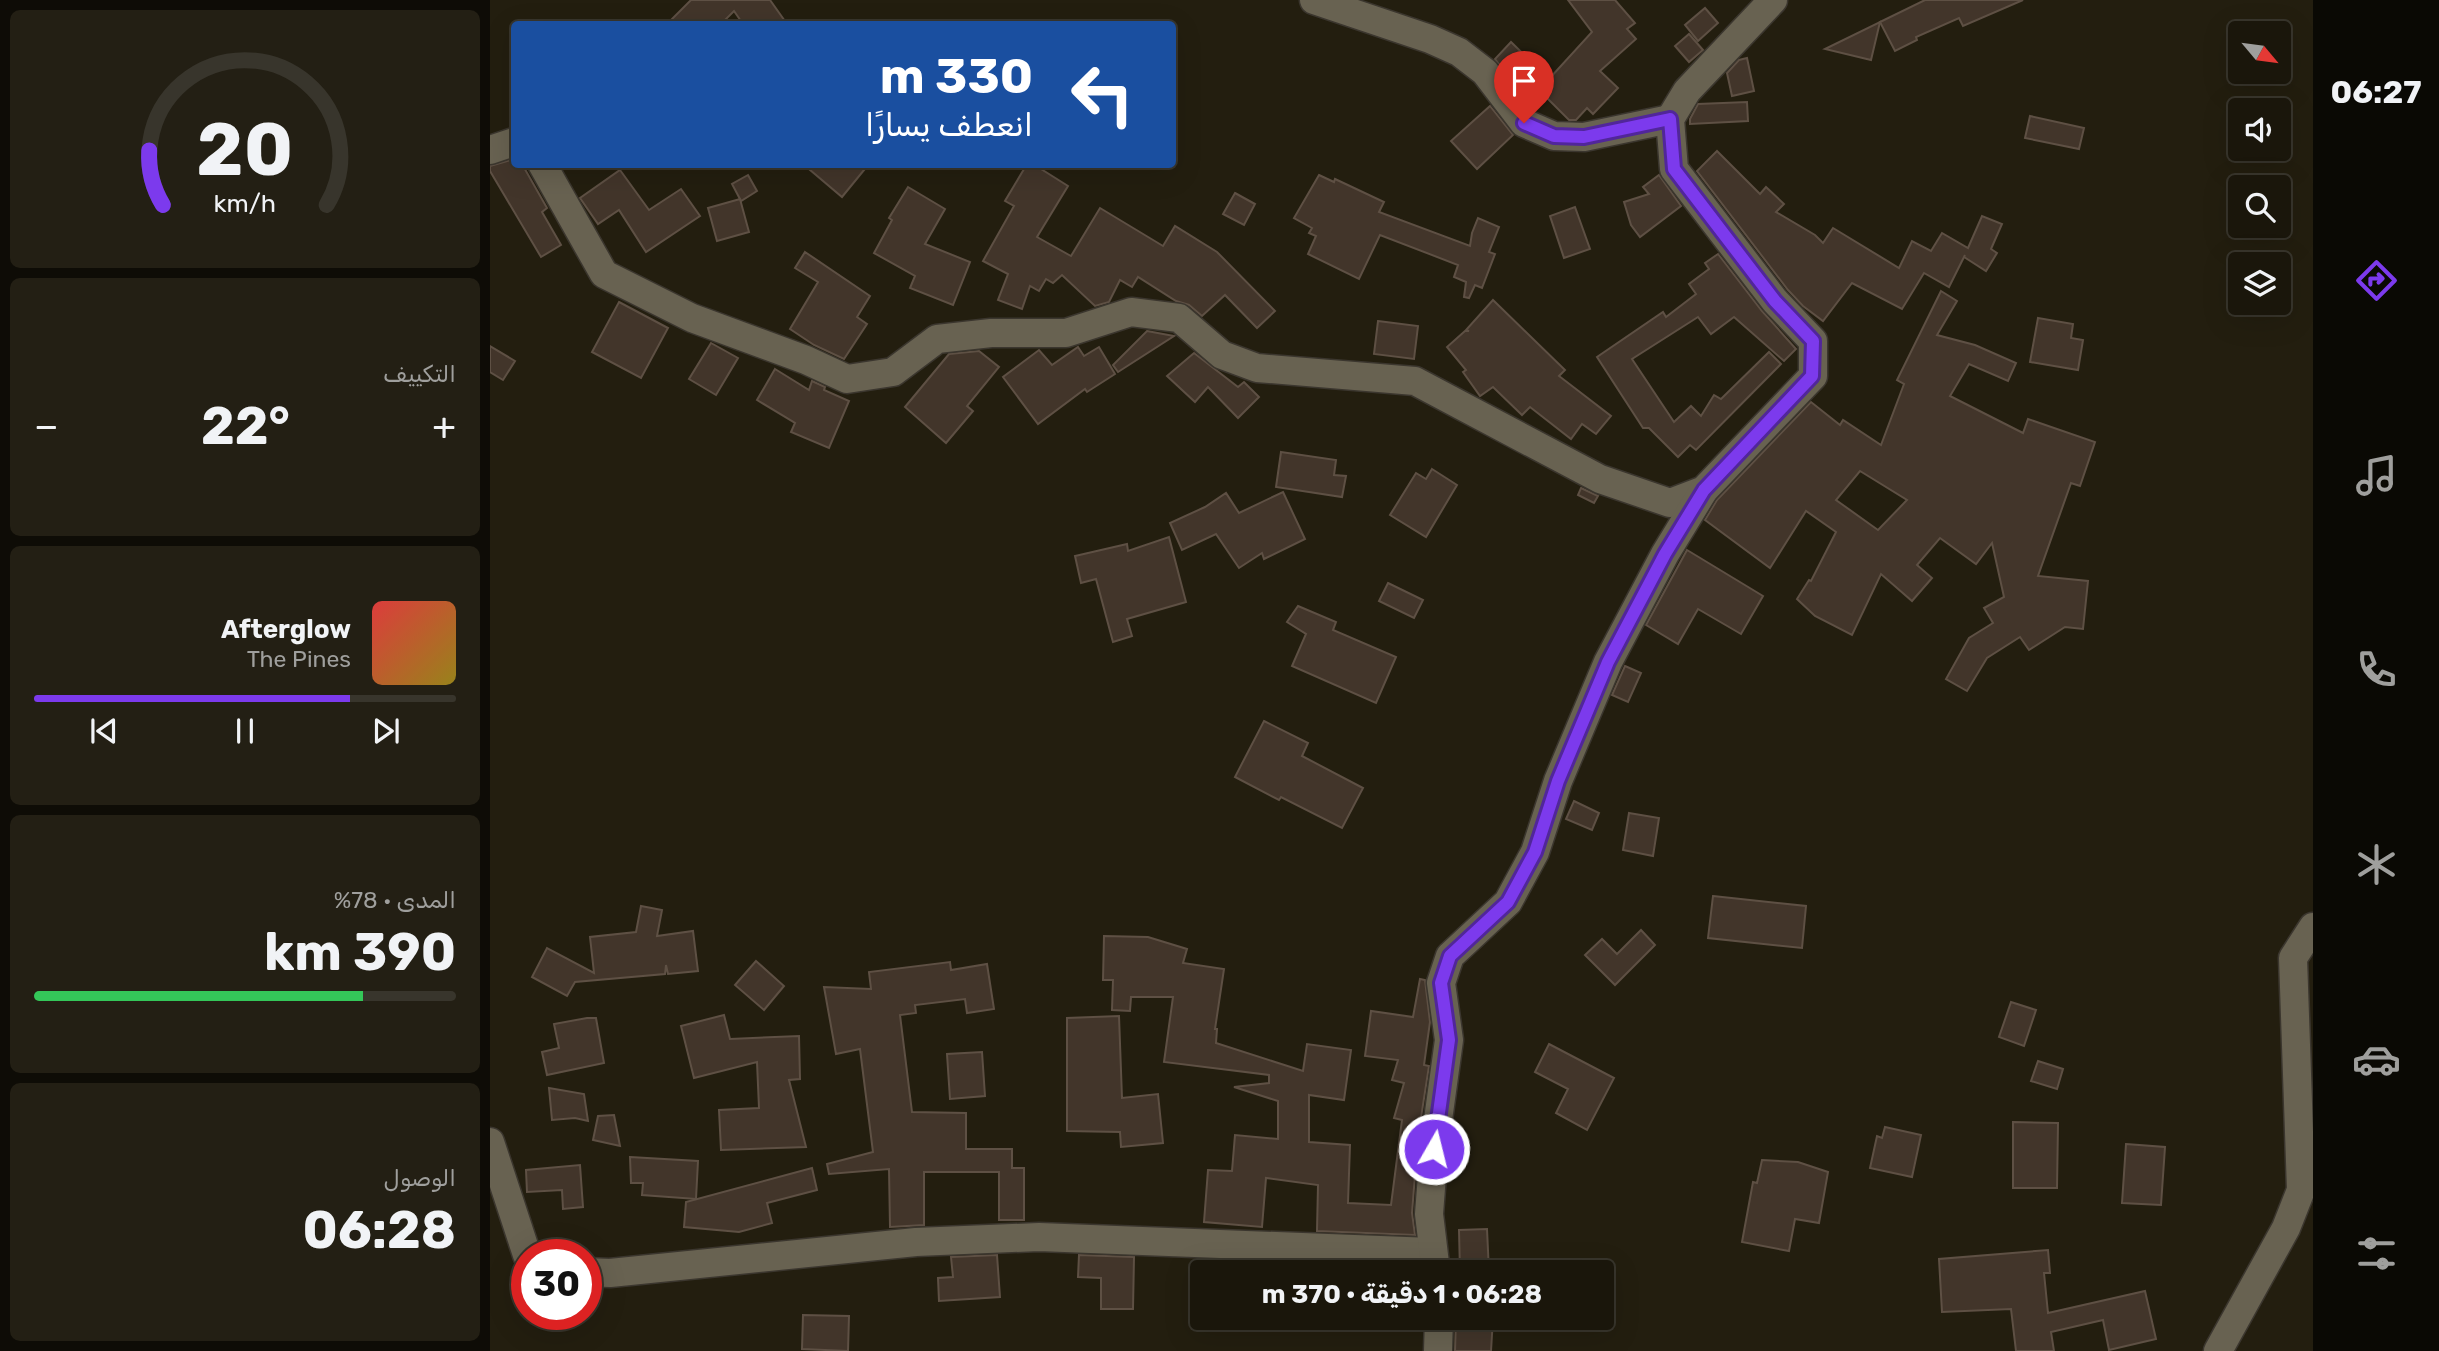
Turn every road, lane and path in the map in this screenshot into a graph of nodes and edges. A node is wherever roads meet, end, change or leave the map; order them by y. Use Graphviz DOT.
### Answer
graph roads {
  1 [pos="1314,0"];
  2 [pos="1773,0"];
  3 [pos="1670,119"];
  4 [pos="511,143"];
  5 [pos="490,150"];
  6 [pos="544,168"];
  7 [pos="1704,490"];
  8 [pos="2313,928"];
  9 [pos="490,1142"];
  10 [pos="522,1239"];
  11 [pos="1402,1260"];
  12 [pos="1434,1260"];
  13 [pos="602,1273"];
  14 [pos="1439,1330"];
  15 [pos="1438,1351"];
  16 [pos="2218,1351"];
  1 -- 3 [label="street"];
  2 -- 3 [label="street"];
  3 -- 7 [label="street"];
  4 -- 5 [label="street"];
  6 -- 7 [label="street"];
  7 -- 12 [label="street"];
  8 -- 16 [label="street"];
  9 -- 10 [label="street"];
  11 -- 13 [label="street"];
  14 -- 15 [label="street"];
}
